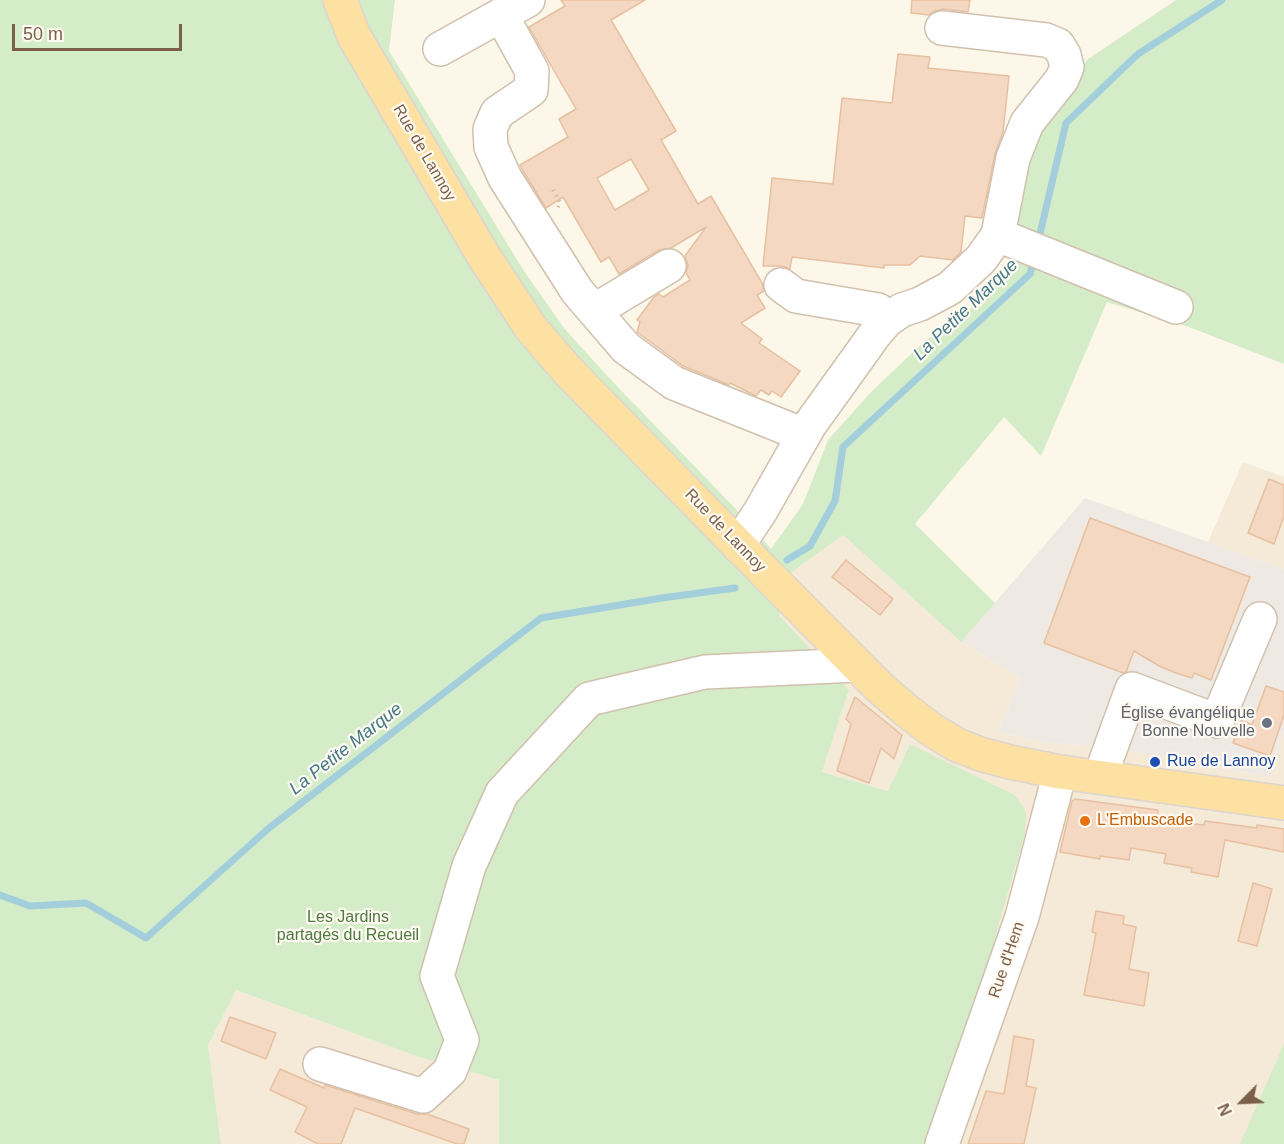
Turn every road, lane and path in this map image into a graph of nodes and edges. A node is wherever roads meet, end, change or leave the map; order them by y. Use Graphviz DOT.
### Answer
graph roads {
  1 [pos="340,0"];
  2 [pos="355,0"];
  3 [pos="514,8"];
  4 [pos="942,28"];
  5 [pos="440,49"];
  6 [pos="378,74"];
  7 [pos="1019,243"];
  8 [pos="669,266"];
  9 [pos="782,285"];
  10 [pos="1176,307"];
  11 [pos="594,310"];
  12 [pos="887,320"];
  13 [pos="804,435"];
  14 [pos="738,545"];
  15 [pos="1260,619"];
  16 [pos="856,664"];
  17 [pos="1060,772"];
  18 [pos="1100,777"];
  19 [pos="1282,796"];
  20 [pos="320,1064"];
  21 [pos="942,1144"];
  1 -- 6 [label="main road, Rue de Lannoy"];
  2 -- 6 [label="main road, Rue de Lannoy"];
  3 -- 5 [label="street"];
  3 -- 11 [label="street"];
  4 -- 7 [label="street"];
  6 -- 14 [label="main road, Rue de Lannoy"];
  7 -- 10 [label="street"];
  7 -- 12 [label="street"];
  8 -- 11 [label="street"];
  9 -- 12 [label="street"];
  11 -- 13 [label="street"];
  12 -- 13 [label="street"];
  13 -- 14 [label="street"];
  14 -- 16 [label="main road, Rue de Lannoy"];
  15 -- 18 [label="street"];
  16 -- 17 [label="main road, Rue de Lannoy"];
  16 -- 20 [label="street"];
  17 -- 18 [label="main road, Rue de Lannoy"];
  17 -- 21 [label="street, Rue d'Hem"];
  18 -- 19 [label="main road, Rue de Lannoy"];
}
